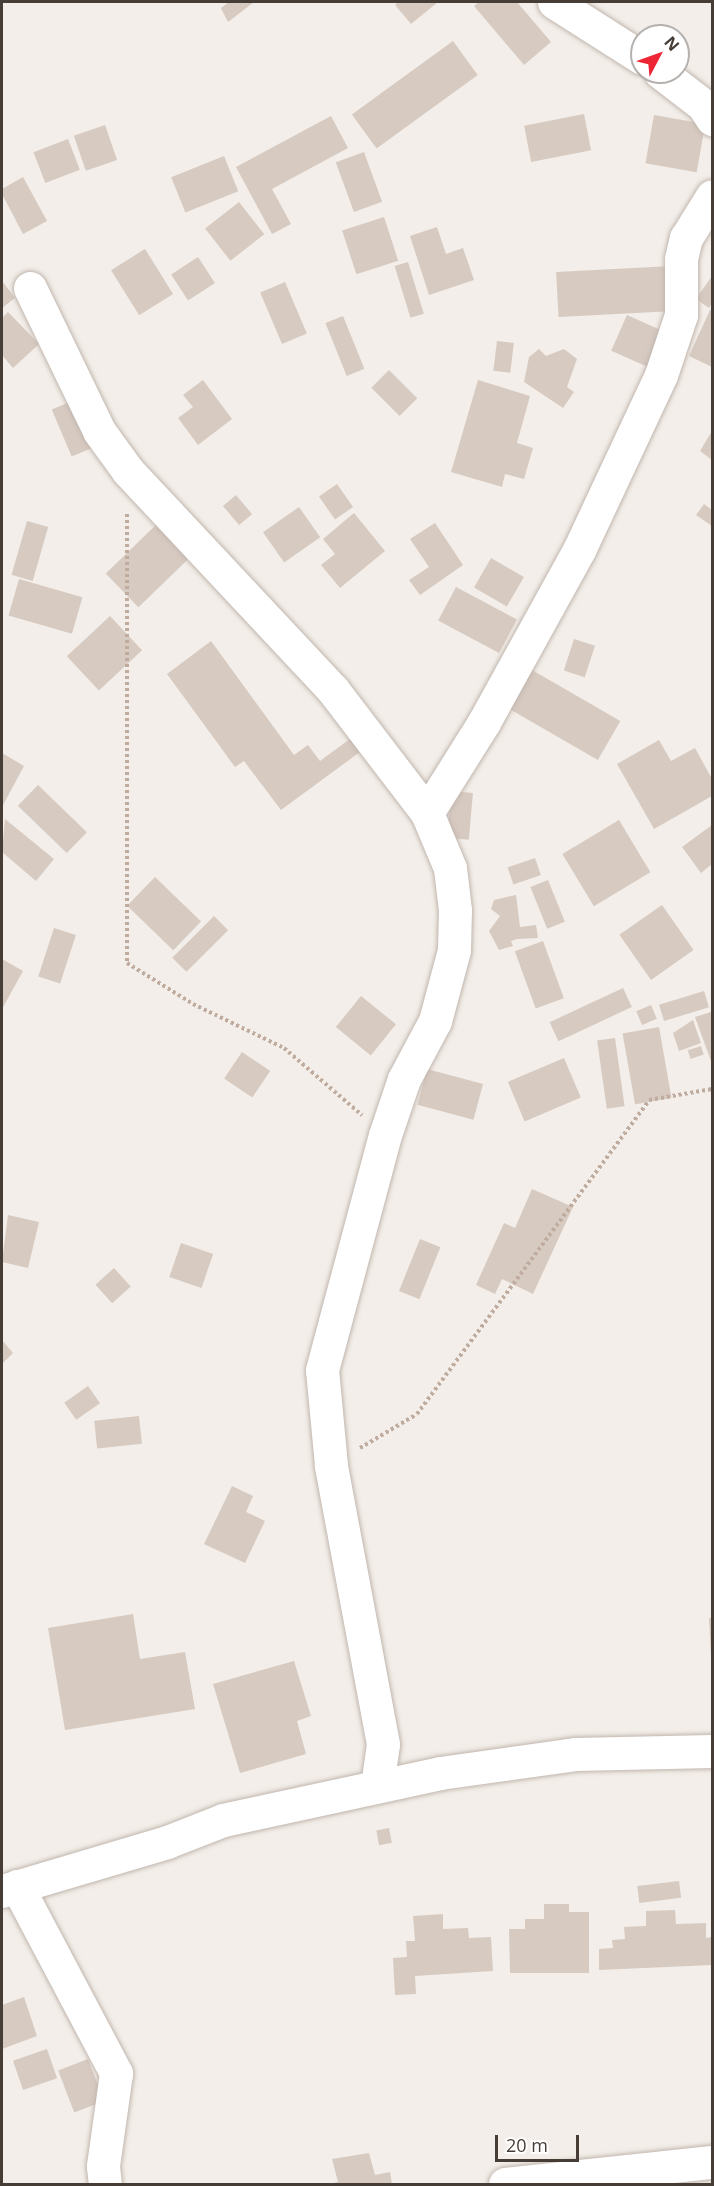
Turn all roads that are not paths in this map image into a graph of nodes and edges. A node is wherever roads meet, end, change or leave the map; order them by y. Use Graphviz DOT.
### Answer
graph roads {
  1 [pos="554,2"];
  2 [pos="630,50"];
  3 [pos="676,84"];
  4 [pos="712,119"];
  5 [pos="712,196"];
  6 [pos="30,288"];
  7 [pos="428,813"];
  8 [pos="712,1751"];
  9 [pos="377,1786"];
  10 [pos="9,1889"];
  11 [pos="712,2162"];
  12 [pos="105,2184"];
  13 [pos="505,2184"];
  1 -- 2 [label="street"];
  3 -- 4 [label="street"];
  5 -- 7 [label="street"];
  6 -- 7 [label="street"];
  7 -- 9 [label="street"];
  8 -- 9 [label="street"];
  9 -- 10 [label="street"];
  10 -- 12 [label="street"];
  11 -- 13 [label="street"];
}
